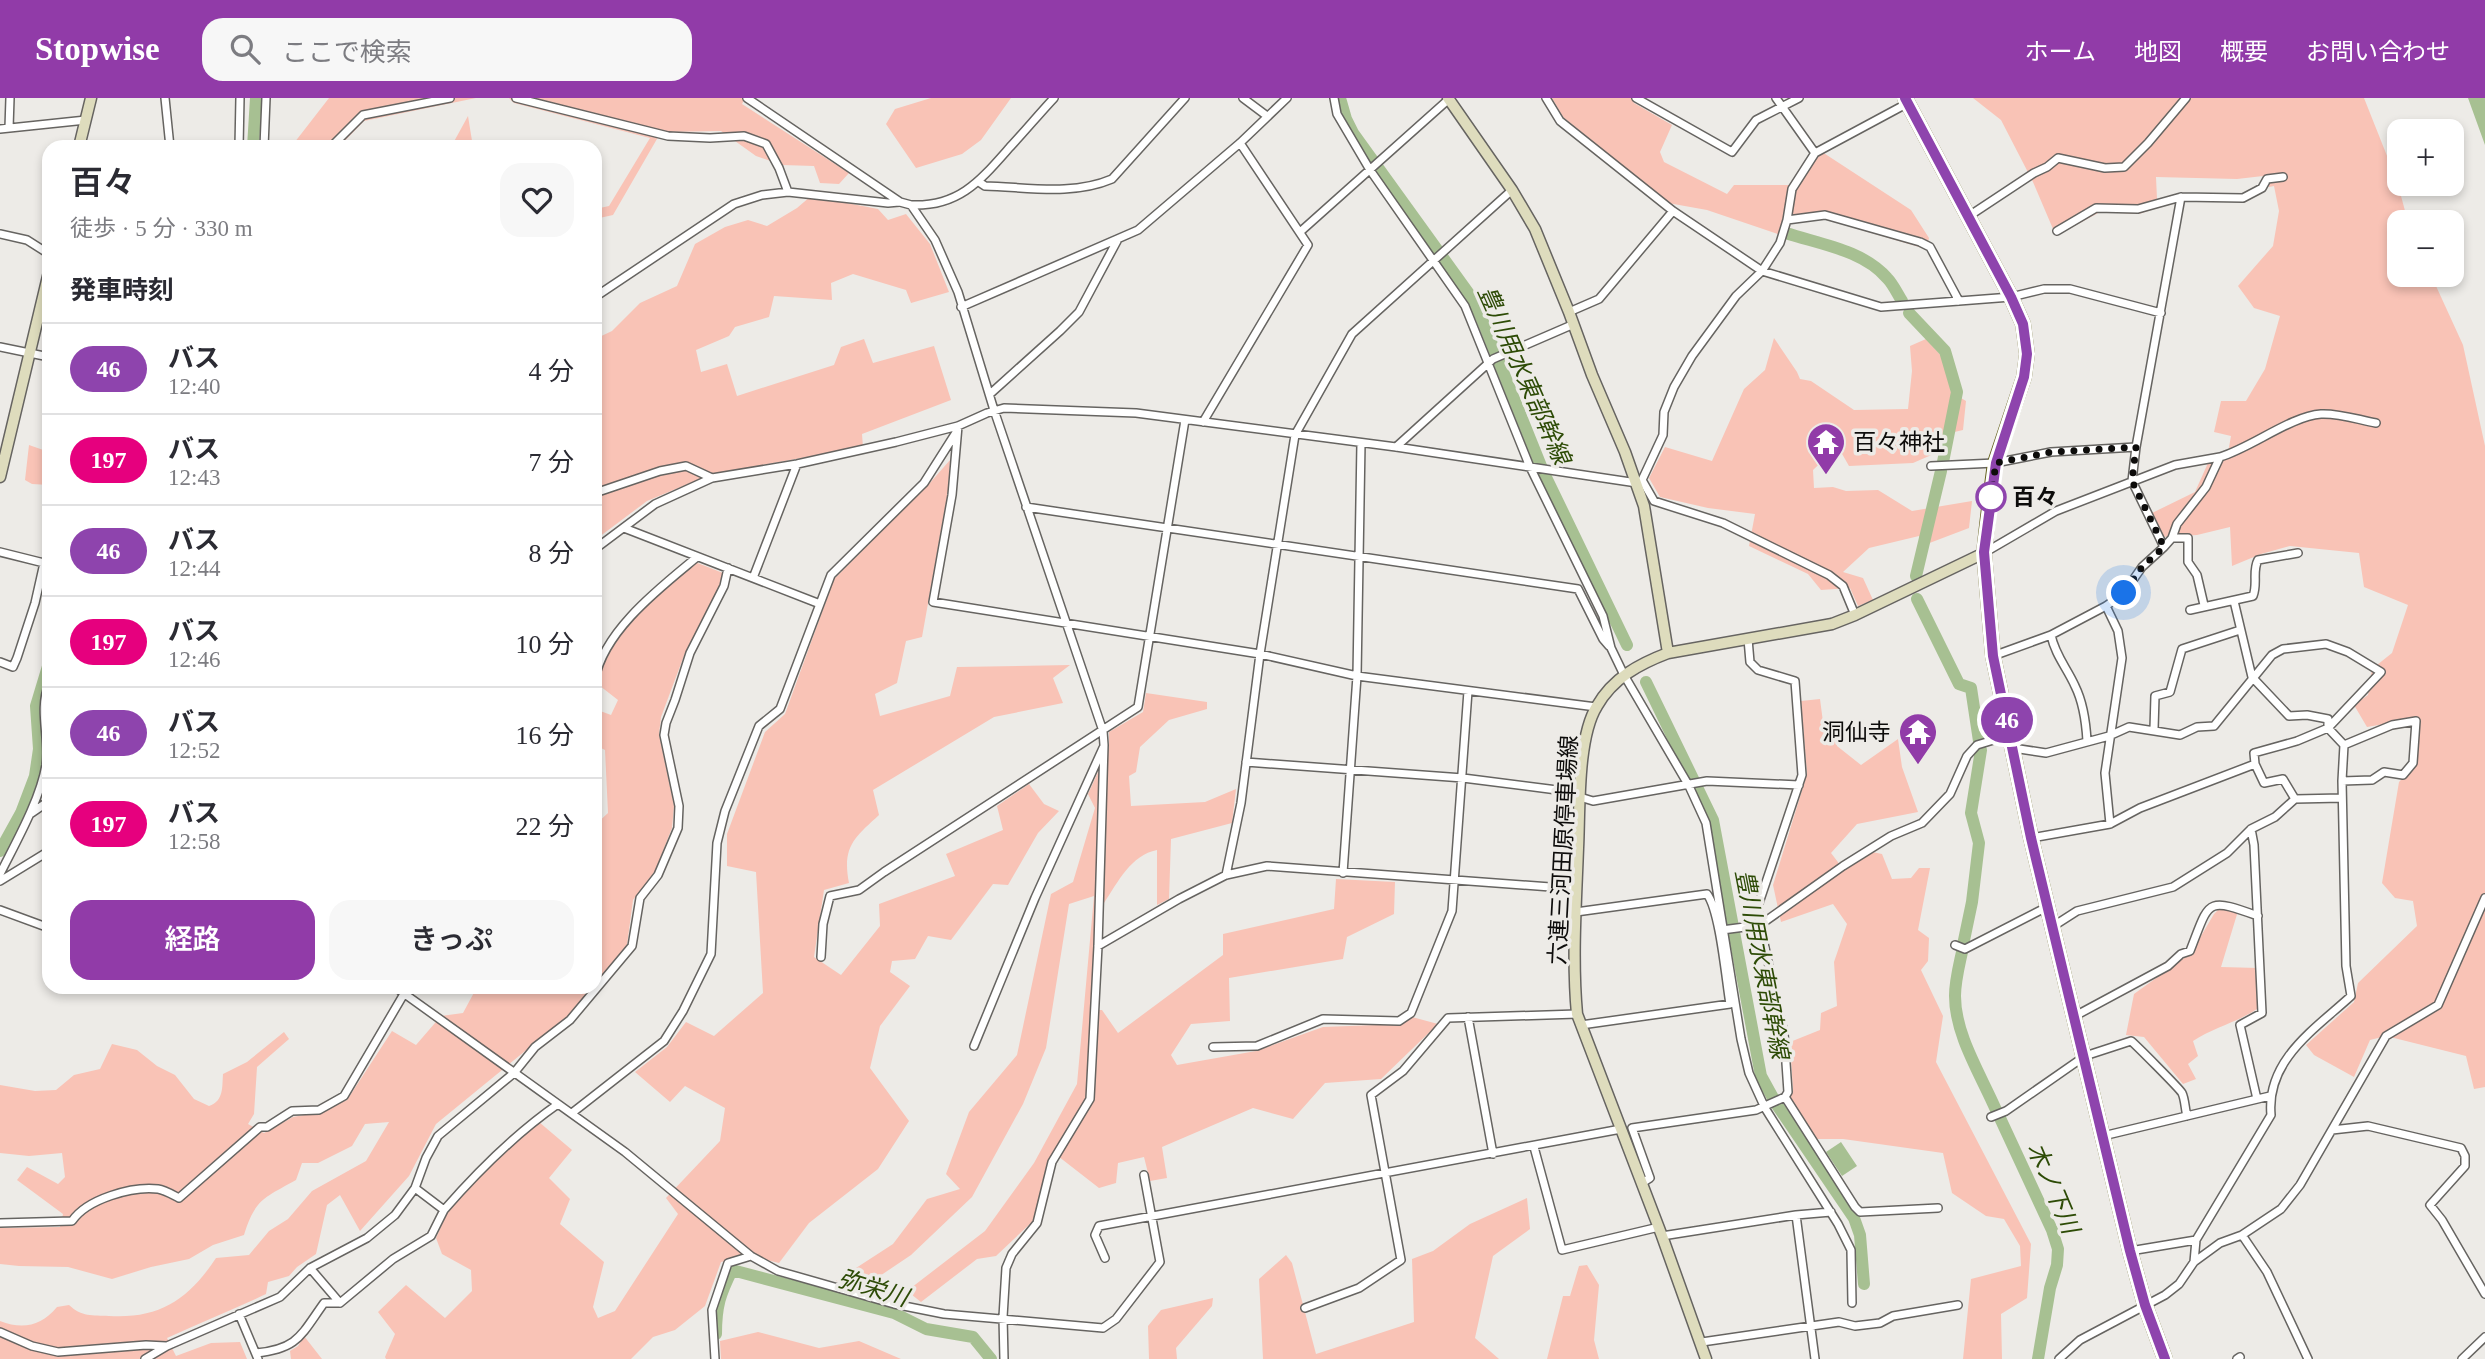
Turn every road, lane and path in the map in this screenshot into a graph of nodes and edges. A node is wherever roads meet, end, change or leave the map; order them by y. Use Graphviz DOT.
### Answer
graph roads {
  1 [pos="10,98"];
  2 [pos="91,98"];
  3 [pos="165,98"];
  4 [pos="240,98"];
  5 [pos="266,98"];
  6 [pos="450,98"];
  7 [pos="516,98"];
  8 [pos="747,98"];
  9 [pos="1054,98"];
  10 [pos="1185,98"];
  11 [pos="1243,98"];
  12 [pos="1287,98"];
  13 [pos="1334,98"];
  14 [pos="1546,98"];
  15 [pos="1636,98"];
  16 [pos="1799,98"];
  17 [pos="2186,98"];
  18 [pos="1448,99"];
  19 [pos="1906,101"];
  20 [pos="1778,102"];
  21 [pos="1267,117"];
  22 [pos="86,120"];
  23 [pos="4,128"];
  24 [pos="81,140"];
  25 [pos="169,140"];
  26 [pos="239,140"];
  27 [pos="264,140"];
  28 [pos="338,140"];
  29 [pos="1240,143"];
  30 [pos="1815,153"];
  31 [pos="1371,169"];
  32 [pos="2283,177"];
  33 [pos="979,182"];
  34 [pos="1513,190"];
  35 [pos="788,192"];
  36 [pos="2181,197"];
  37 [pos="900,202"];
  38 [pos="911,205"];
  39 [pos="1673,211"];
  40 [pos="1969,216"];
  41 [pos="1787,220"];
  42 [pos="2057,231"];
  43 [pos="1300,232"];
  44 [pos="0,234"];
  45 [pos="1117,240"];
  46 [pos="42,250"];
  47 [pos="1433,260"];
  48 [pos="1762,271"];
  49 [pos="602,292"];
  50 [pos="2011,297"];
  51 [pos="1959,301"];
  52 [pos="42,302"];
  53 [pos="961,307"];
  54 [pos="1569,312"];
  55 [pos="2161,313"];
  56 [pos="1574,324"];
  57 [pos="0,347"];
  58 [pos="30,354"];
  59 [pos="42,356"];
  60 [pos="1490,361"];
  61 [pos="990,394"];
  62 [pos="994,410"];
  63 [pos="1185,420"];
  64 [pos="1203,422"];
  65 [pos="2376,423"];
  66 [pos="958,429"];
  67 [pos="1296,435"];
  68 [pos="1361,443"];
  69 [pos="1396,447"];
  70 [pos="2136,447"];
  71 [pos="2220,457"];
  72 [pos="2,463"];
  73 [pos="1996,463"];
  74 [pos="797,464"];
  75 [pos="1931,466"];
  76 [pos="1533,467"];
  77 [pos="0,477"];
  78 [pos="712,478"];
  79 [pos="2132,481"];
  80 [pos="1639,482"];
  81 [pos="602,491"];
  82 [pos="1026,507"];
  83 [pos="1167,527"];
  84 [pos="624,528"];
  85 [pos="2172,538"];
  86 [pos="602,544"];
  87 [pos="1278,545"];
  88 [pos="2164,547"];
  89 [pos="0,552"];
  90 [pos="1984,552"];
  91 [pos="2298,553"];
  92 [pos="697,556"];
  93 [pos="1360,557"];
  94 [pos="42,563"];
  95 [pos="728,568"];
  96 [pos="42,573"];
  97 [pos="753,578"];
  98 [pos="2234,601"];
  99 [pos="820,604"];
  100 [pos="2204,605"];
  101 [pos="2106,606"];
  102 [pos="2190,610"];
  103 [pos="1855,615"];
  104 [pos="1066,623"];
  105 [pos="2240,630"];
  106 [pos="2051,635"];
  107 [pos="1150,637"];
  108 [pos="1748,639"];
  109 [pos="1611,648"];
  110 [pos="1668,653"];
  111 [pos="1260,654"];
  112 [pos="602,655"];
  113 [pos="1993,656"];
  114 [pos="0,662"];
  115 [pos="1624,675"];
  116 [pos="1357,676"];
  117 [pos="2252,677"];
  118 [pos="1468,691"];
  119 [pos="1596,707"];
  120 [pos="2328,728"];
  121 [pos="2154,729"];
  122 [pos="1103,731"];
  123 [pos="2109,737"];
  124 [pos="2012,741"];
  125 [pos="2087,741"];
  126 [pos="1104,745"];
  127 [pos="2344,746"];
  128 [pos="1246,761"];
  129 [pos="2256,764"];
  130 [pos="1350,769"];
  131 [pos="42,776"];
  132 [pos="1463,778"];
  133 [pos="2342,781"];
  134 [pos="1799,785"];
  135 [pos="1689,786"];
  136 [pos="1580,796"];
  137 [pos="2342,797"];
  138 [pos="2295,799"];
  139 [pos="42,806"];
  140 [pos="30,814"];
  141 [pos="2110,824"];
  142 [pos="2251,829"];
  143 [pos="2031,838"];
  144 [pos="42,855"];
  145 [pos="1343,873"];
  146 [pos="0,874"];
  147 [pos="1226,875"];
  148 [pos="0,881"];
  149 [pos="1453,881"];
  150 [pos="1577,889"];
  151 [pos="2485,898"];
  152 [pos="2047,907"];
  153 [pos="0,910"];
  154 [pos="1576,912"];
  155 [pos="2258,916"];
  156 [pos="42,925"];
  157 [pos="1760,925"];
  158 [pos="2052,927"];
  159 [pos="1721,930"];
  160 [pos="1098,946"];
  161 [pos="1955,946"];
  162 [pos="821,957"];
  163 [pos="602,982"];
  164 [pos="404,994"];
  165 [pos="411,994"];
  166 [pos="592,994"];
  167 [pos="2075,1016"];
  168 [pos="1468,1017"];
  169 [pos="1579,1020"];
  170 [pos="974,1046"];
  171 [pos="1213,1047"];
  172 [pos="2085,1056"];
  173 [pos="514,1073"];
  174 [pos="2270,1096"];
  175 [pos="1785,1097"];
  176 [pos="2257,1099"];
  177 [pos="558,1104"];
  178 [pos="1765,1108"];
  179 [pos="572,1113"];
  180 [pos="2187,1115"];
  181 [pos="1991,1117"];
  182 [pos="1620,1129"];
  183 [pos="2332,1130"];
  184 [pos="2103,1136"];
  185 [pos="1534,1147"];
  186 [pos="1493,1154"];
  187 [pos="1383,1173"];
  188 [pos="1144,1175"];
  189 [pos="1642,1184"];
  190 [pos="415,1188"];
  191 [pos="1938,1208"];
  192 [pos="443,1210"];
  193 [pos="1831,1212"];
  194 [pos="1153,1215"];
  195 [pos="1796,1215"];
  196 [pos="0,1223"];
  197 [pos="1661,1231"];
  198 [pos="2242,1235"];
  199 [pos="2196,1240"];
  200 [pos="2130,1251"];
  201 [pos="751,1256"];
  202 [pos="1105,1258"];
  203 [pos="2194,1262"];
  204 [pos="310,1268"];
  205 [pos="2485,1294"];
  206 [pos="340,1303"];
  207 [pos="1852,1303"];
  208 [pos="1958,1305"];
  209 [pos="2145,1305"];
  210 [pos="1306,1308"];
  211 [pos="239,1314"];
  212 [pos="1003,1317"];
  213 [pos="1811,1325"];
  214 [pos="0,1332"];
  215 [pos="2485,1337"];
  216 [pos="1702,1342"];
  217 [pos="167,1346"];
  218 [pos="257,1356"];
  219 [pos="145,1359"];
  220 [pos="715,1359"];
  221 [pos="1004,1359"];
  222 [pos="1706,1359"];
  223 [pos="1815,1359"];
  224 [pos="2059,1359"];
  225 [pos="2165,1359"];
  226 [pos="2308,1359"];
  227 [pos="2462,1359"];
  1 -- 23 [label="street"];
  2 -- 22 [label="main road"];
  3 -- 25 [label="street"];
  4 -- 26 [label="street"];
  5 -- 27 [label="street"];
  6 -- 28 [label="street"];
  7 -- 35 [label="street"];
  8 -- 37 [label="street"];
  9 -- 33 [label="street"];
  10 -- 33 [label="street"];
  11 -- 21 [label="street"];
  12 -- 21 [label="street"];
  13 -- 31 [label="street"];
  14 -- 39 [label="street"];
  15 -- 20 [label="street"];
  16 -- 20 [label="street"];
  17 -- 40 [label="street"];
  18 -- 31 [label="street"];
  18 -- 34 [label="main road"];
  19 -- 30 [label="street"];
  19 -- 40 [label="highway"];
  20 -- 30 [label="street"];
  21 -- 29 [label="street"];
  22 -- 23 [label="street"];
  22 -- 24 [label="main road"];
  29 -- 43 [label="street"];
  29 -- 45 [label="street"];
  30 -- 41 [label="street"];
  31 -- 43 [label="street"];
  31 -- 47 [label="street"];
  32 -- 36 [label="street"];
  33 -- 38 [label="street"];
  34 -- 47 [label="street"];
  34 -- 54 [label="main road"];
  35 -- 37 [label="street"];
  35 -- 49 [label="street"];
  36 -- 42 [label="street"];
  36 -- 55 [label="street"];
  37 -- 38 [label="street"];
  38 -- 53 [label="street"];
  39 -- 48 [label="street"];
  39 -- 54 [label="street"];
  40 -- 50 [label="highway"];
  41 -- 48 [label="street"];
  41 -- 51 [label="street"];
  43 -- 64 [label="street"];
  44 -- 46 [label="street"];
  45 -- 53 [label="street"];
  45 -- 61 [label="street"];
  47 -- 60 [label="street"];
  47 -- 67 [label="street"];
  48 -- 51 [label="street"];
  48 -- 80 [label="street"];
  50 -- 51 [label="street"];
  50 -- 55 [label="street"];
  50 -- 73 [label="highway"];
  52 -- 58 [label="main road"];
  53 -- 61 [label="street"];
  54 -- 56 [label="main road"];
  55 -- 70 [label="street"];
  56 -- 60 [label="street"];
  56 -- 80 [label="main road"];
  57 -- 58 [label="street"];
  58 -- 59 [label="street"];
  58 -- 72 [label="main road"];
  60 -- 69 [label="street"];
  60 -- 76 [label="street"];
  61 -- 62 [label="street"];
  62 -- 63 [label="street"];
  62 -- 66 [label="street"];
  62 -- 82 [label="street"];
  63 -- 64 [label="street"];
  63 -- 83 [label="street"];
  64 -- 67 [label="street"];
  65 -- 71 [label="street"];
  66 -- 74 [label="street"];
  66 -- 99 [label="street"];
  66 -- 104 [label="street"];
  67 -- 68 [label="street"];
  67 -- 87 [label="street"];
  68 -- 69 [label="street"];
  68 -- 93 [label="street"];
  69 -- 76 [label="street"];
  70 -- 73 [label="street"];
  70 -- 79 [label="street"];
  71 -- 79 [label="street"];
  71 -- 85 [label="street"];
  72 -- 77 [label="main road"];
  73 -- 75 [label="street"];
  73 -- 90 [label="highway"];
  74 -- 78 [label="street"];
  74 -- 97 [label="street"];
  76 -- 80 [label="street"];
  76 -- 109 [label="street"];
  78 -- 81 [label="street"];
  78 -- 84 [label="street"];
  79 -- 88 [label="street"];
  79 -- 90 [label="street"];
  80 -- 103 [label="street"];
  80 -- 110 [label="main road"];
  82 -- 83 [label="street"];
  82 -- 104 [label="street"];
  83 -- 87 [label="street"];
  83 -- 107 [label="street"];
  84 -- 86 [label="street"];
  84 -- 92 [label="street"];
  85 -- 88 [label="street"];
  85 -- 100 [label="street"];
  87 -- 93 [label="street"];
  87 -- 111 [label="street"];
  88 -- 101 [label="street"];
  89 -- 94 [label="street"];
  90 -- 103 [label="main road, 六連三河田原停車場線"];
  90 -- 113 [label="highway"];
  91 -- 98 [label="street"];
  92 -- 95 [label="street"];
  92 -- 112 [label="street"];
  93 -- 109 [label="street"];
  93 -- 116 [label="street"];
  95 -- 97 [label="street"];
  95 -- 163 [label="street"];
  96 -- 114 [label="street"];
  97 -- 99 [label="street"];
  98 -- 100 [label="street"];
  98 -- 105 [label="street"];
  99 -- 179 [label="street"];
  100 -- 102 [label="street"];
  101 -- 106 [label="street"];
  101 -- 123 [label="street"];
  103 -- 108 [label="main road, 六連三河田原停車場線"];
  104 -- 107 [label="street"];
  104 -- 122 [label="street"];
  105 -- 117 [label="street"];
  105 -- 121 [label="street"];
  106 -- 113 [label="street"];
  106 -- 125 [label="street"];
  107 -- 111 [label="street"];
  107 -- 122 [label="street"];
  108 -- 110 [label="main road, 六連三河田原停車場線"];
  108 -- 134 [label="street"];
  109 -- 115 [label="street"];
  110 -- 115 [label="main road, 六連三河田原停車場線"];
  111 -- 116 [label="street"];
  111 -- 128 [label="street"];
  113 -- 124 [label="highway"];
  115 -- 119 [label="main road, 六連三河田原停車場線"];
  115 -- 135 [label="street"];
  116 -- 118 [label="street"];
  116 -- 130 [label="street"];
  117 -- 120 [label="street"];
  117 -- 120 [label="street"];
  117 -- 121 [label="street"];
  118 -- 119 [label="street"];
  118 -- 132 [label="street"];
  119 -- 136 [label="main road, 六連三河田原停車場線"];
  120 -- 127 [label="street"];
  120 -- 129 [label="street"];
  121 -- 123 [label="street"];
  122 -- 126 [label="street"];
  122 -- 162 [label="street"];
  123 -- 125 [label="street"];
  123 -- 141 [label="street"];
  124 -- 125 [label="street"];
  124 -- 143 [label="highway"];
  124 -- 157 [label="street"];
  126 -- 160 [label="street"];
  126 -- 170 [label="street"];
  127 -- 133 [label="street"];
  127 -- 133 [label="street"];
  128 -- 130 [label="street"];
  128 -- 147 [label="street"];
  129 -- 138 [label="street"];
  129 -- 141 [label="street"];
  130 -- 132 [label="street"];
  130 -- 145 [label="street"];
  131 -- 140 [label="street"];
  132 -- 136 [label="street"];
  132 -- 149 [label="street"];
  133 -- 137 [label="street"];
  134 -- 135 [label="street"];
  134 -- 157 [label="street"];
  135 -- 136 [label="street"];
  135 -- 159 [label="street"];
  136 -- 150 [label="main road, 六連三河田原停車場線"];
  137 -- 138 [label="street"];
  137 -- 174 [label="street"];
  138 -- 142 [label="street"];
  139 -- 140 [label="street"];
  140 -- 146 [label="street"];
  141 -- 143 [label="street"];
  142 -- 155 [label="street"];
  142 -- 158 [label="street"];
  143 -- 152 [label="highway"];
  144 -- 148 [label="street"];
  145 -- 147 [label="street"];
  145 -- 149 [label="street"];
  147 -- 160 [label="street"];
  149 -- 150 [label="street"];
  149 -- 171 [label="street"];
  150 -- 154 [label="main road, 六連三河田原停車場線"];
  151 -- 183 [label="street"];
  152 -- 158 [label="highway"];
  152 -- 161 [label="street"];
  153 -- 156 [label="street"];
  154 -- 159 [label="street"];
  154 -- 169 [label="main road, 六連三河田原停車場線"];
  155 -- 167 [label="street"];
  155 -- 176 [label="street"];
  157 -- 159 [label="street"];
  157 -- 175 [label="street"];
  158 -- 167 [label="highway"];
  159 -- 169 [label="street"];
  159 -- 178 [label="street"];
  160 -- 212 [label="street"];
  164 -- 196 [label="street"];
  165 -- 173 [label="street"];
  166 -- 173 [label="street"];
  167 -- 172 [label="highway"];
  168 -- 169 [label="street"];
  168 -- 186 [label="street"];
  168 -- 187 [label="street"];
  169 -- 182 [label="main road, 六連三河田原停車場線"];
  172 -- 180 [label="street"];
  172 -- 181 [label="street"];
  172 -- 184 [label="highway"];
  173 -- 177 [label="street"];
  173 -- 190 [label="street"];
  174 -- 176 [label="street"];
  174 -- 199 [label="street"];
  175 -- 178 [label="street"];
  175 -- 191 [label="street"];
  176 -- 180 [label="street"];
  177 -- 179 [label="street"];
  177 -- 192 [label="street"];
  178 -- 189 [label="street"];
  178 -- 193 [label="street"];
  179 -- 201 [label="street"];
  180 -- 184 [label="street"];
  182 -- 185 [label="street"];
  182 -- 189 [label="main road, 六連三河田原停車場線"];
  183 -- 198 [label="street"];
  183 -- 205 [label="street"];
  184 -- 200 [label="highway"];
  185 -- 186 [label="street"];
  185 -- 197 [label="street"];
  186 -- 187 [label="street"];
  187 -- 194 [label="street"];
  187 -- 210 [label="street"];
  188 -- 194 [label="street"];
  189 -- 197 [label="main road, 六連三河田原停車場線"];
  190 -- 192 [label="street"];
  190 -- 204 [label="street"];
  192 -- 206 [label="street"];
  193 -- 195 [label="street"];
  193 -- 207 [label="street"];
  194 -- 202 [label="street"];
  194 -- 212 [label="street"];
  195 -- 197 [label="street"];
  195 -- 213 [label="street"];
  197 -- 216 [label="main road, 六連三河田原停車場線"];
  198 -- 203 [label="street"];
  198 -- 226 [label="street"];
  199 -- 200 [label="street"];
  199 -- 203 [label="street"];
  200 -- 209 [label="highway"];
  201 -- 212 [label="street"];
  201 -- 220 [label="street"];
  203 -- 209 [label="street"];
  204 -- 206 [label="street"];
  204 -- 211 [label="street"];
  206 -- 218 [label="street"];
  208 -- 213 [label="street"];
  209 -- 224 [label="street"];
  209 -- 225 [label="highway"];
  211 -- 217 [label="street"];
  211 -- 218 [label="street"];
  212 -- 221 [label="street"];
  213 -- 216 [label="street"];
  213 -- 223 [label="street"];
  214 -- 217 [label="street"];
  215 -- 227 [label="street"];
  216 -- 222 [label="main road, 六連三河田原停車場線"];
  217 -- 219 [label="street"];
}
